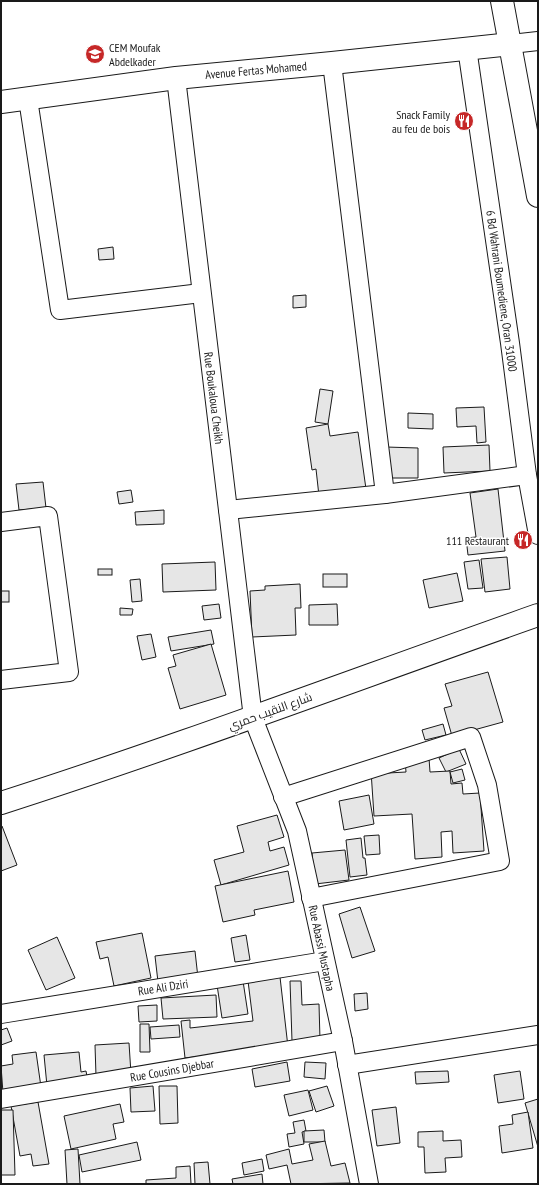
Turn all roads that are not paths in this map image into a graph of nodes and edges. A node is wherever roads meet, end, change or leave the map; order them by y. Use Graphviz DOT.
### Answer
graph roads {
  1 [pos="502,1"];
  2 [pos="538,41"];
  3 [pos="511,44"];
  4 [pos="467,48"];
  5 [pos="332,63"];
  6 [pos="176,78"];
  7 [pos="28,99"];
  8 [pos="1,102"];
  9 [pos="538,196"];
  10 [pos="201,293"];
  11 [pos="526,475"];
  12 [pos="385,494"];
  13 [pos="228,510"];
  14 [pos="1,522"];
  15 [pos="538,535"];
  16 [pos="538,615"];
  17 [pos="1,680"];
  18 [pos="254,718"];
  19 [pos="283,797"];
  20 [pos="1,803"];
  21 [pos="312,898"];
  22 [pos="325,961"];
  23 [pos="1,1014"];
  24 [pos="538,1035"];
  25 [pos="342,1041"];
  26 [pos="347,1065"];
  27 [pos="1,1099"];
  28 [pos="370,1184"];
  1 -- 3 [label="main road"];
  2 -- 3 [label="street"];
  3 -- 4 [label="main road, Avenue Fertas Mohamed"];
  3 -- 9 [label="main road"];
  4 -- 5 [label="main road, Avenue Fertas Mohamed"];
  4 -- 11 [label="street, 6 Bd Wahrani Boumediene, Oran 31000"];
  5 -- 6 [label="main road, Avenue Fertas Mohamed"];
  5 -- 12 [label="street"];
  6 -- 7 [label="main road, Avenue Fertas Mohamed"];
  6 -- 10 [label="street, Rue Boukaloua Cheikh"];
  7 -- 8 [label="main road, Avenue Fertas Mohamed"];
  7 -- 10 [label="street"];
  10 -- 13 [label="street, Rue Boukaloua Cheikh"];
  11 -- 12 [label="street"];
  11 -- 15 [label="street, 6 Bd Wahrani Boumediene, Oran 31000"];
  12 -- 13 [label="street"];
  13 -- 18 [label="street, Rue Boukaloua Cheikh"];
  14 -- 17 [label="street"];
  16 -- 18 [label="main road, شارع النقيب حمري"];
  18 -- 19 [label="street, Rue Abassi Mustapha"];
  18 -- 20 [label="main road, شارع النقيب حمري"];
  19 -- 21 [label="street, Rue Abassi Mustapha"];
  19 -- 21 [label="street"];
  21 -- 22 [label="street, Rue Abassi Mustapha"];
  22 -- 23 [label="street, Rue Ali Dziri"];
  22 -- 25 [label="street, Rue Abassi Mustapha"];
  24 -- 26 [label="street"];
  25 -- 26 [label="street, Rue Abassi Mustapha"];
  25 -- 27 [label="street, Rue Cousins Djebbar"];
  26 -- 28 [label="street, Rue Abassi Mustapha"];
}
